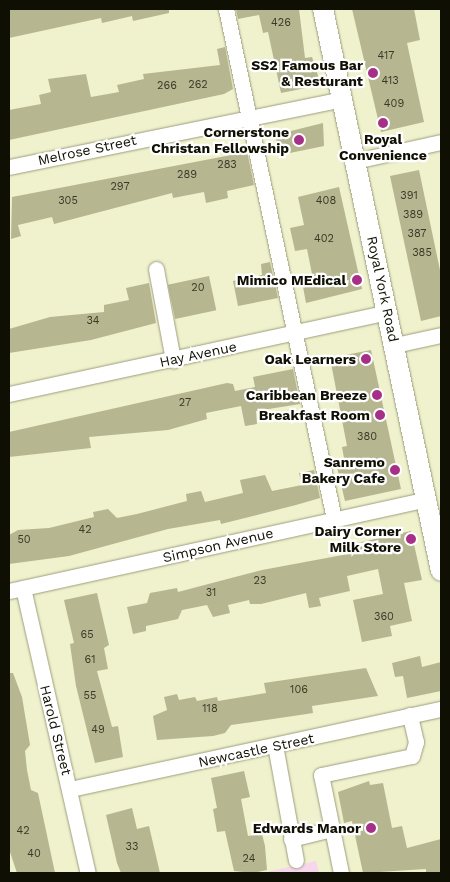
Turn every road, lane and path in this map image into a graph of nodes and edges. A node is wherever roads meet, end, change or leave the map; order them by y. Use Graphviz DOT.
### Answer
graph roads {
  1 [pos="226,9"];
  2 [pos="323,9"];
  3 [pos="342,99"];
  4 [pos="248,116"];
  5 [pos="441,142"];
  6 [pos="355,161"];
  7 [pos="9,167"];
  8 [pos="156,269"];
  9 [pos="388,312"];
  10 [pos="292,334"];
  11 [pos="441,335"];
  12 [pos="394,345"];
  13 [pos="173,360"];
  14 [pos="9,394"];
  15 [pos="427,499"];
  16 [pos="334,519"];
  17 [pos="441,570"];
  18 [pos="16,590"];
  19 [pos="441,709"];
  20 [pos="410,715"];
  21 [pos="275,746"];
  22 [pos="70,789"];
  23 [pos="332,829"];
  24 [pos="292,839"];
  25 [pos="296,860"];
  26 [pos="88,873"];
  27 [pos="341,873"];
  1 -- 4 [label="street"];
  2 -- 3 [label="main road, Royal York Road"];
  3 -- 4 [label="street, Melrose Street"];
  3 -- 6 [label="main road, Royal York Road"];
  4 -- 7 [label="street, Melrose Street"];
  4 -- 10 [label="street"];
  5 -- 6 [label="street"];
  6 -- 9 [label="main road, Royal York Road"];
  8 -- 13 [label="street"];
  9 -- 10 [label="street, Hay Avenue"];
  9 -- 12 [label="main road, Royal York Road"];
  10 -- 13 [label="street, Hay Avenue"];
  10 -- 16 [label="street"];
  11 -- 12 [label="street"];
  12 -- 15 [label="main road, Royal York Road"];
  13 -- 14 [label="street, Hay Avenue"];
  15 -- 16 [label="street, Simpson Avenue"];
  15 -- 17 [label="main road, Royal York Road"];
  16 -- 18 [label="street, Simpson Avenue"];
  18 -- 22 [label="street, Harold Street"];
  19 -- 20 [label="street, Newcastle Street"];
  20 -- 21 [label="street, Newcastle Street"];
  20 -- 23 [label="street"];
  21 -- 22 [label="street, Newcastle Street"];
  21 -- 24 [label="street"];
  22 -- 26 [label="street, Harold Street"];
  23 -- 24 [label="street"];
  23 -- 27 [label="street"];
  24 -- 25 [label="street"];
}
